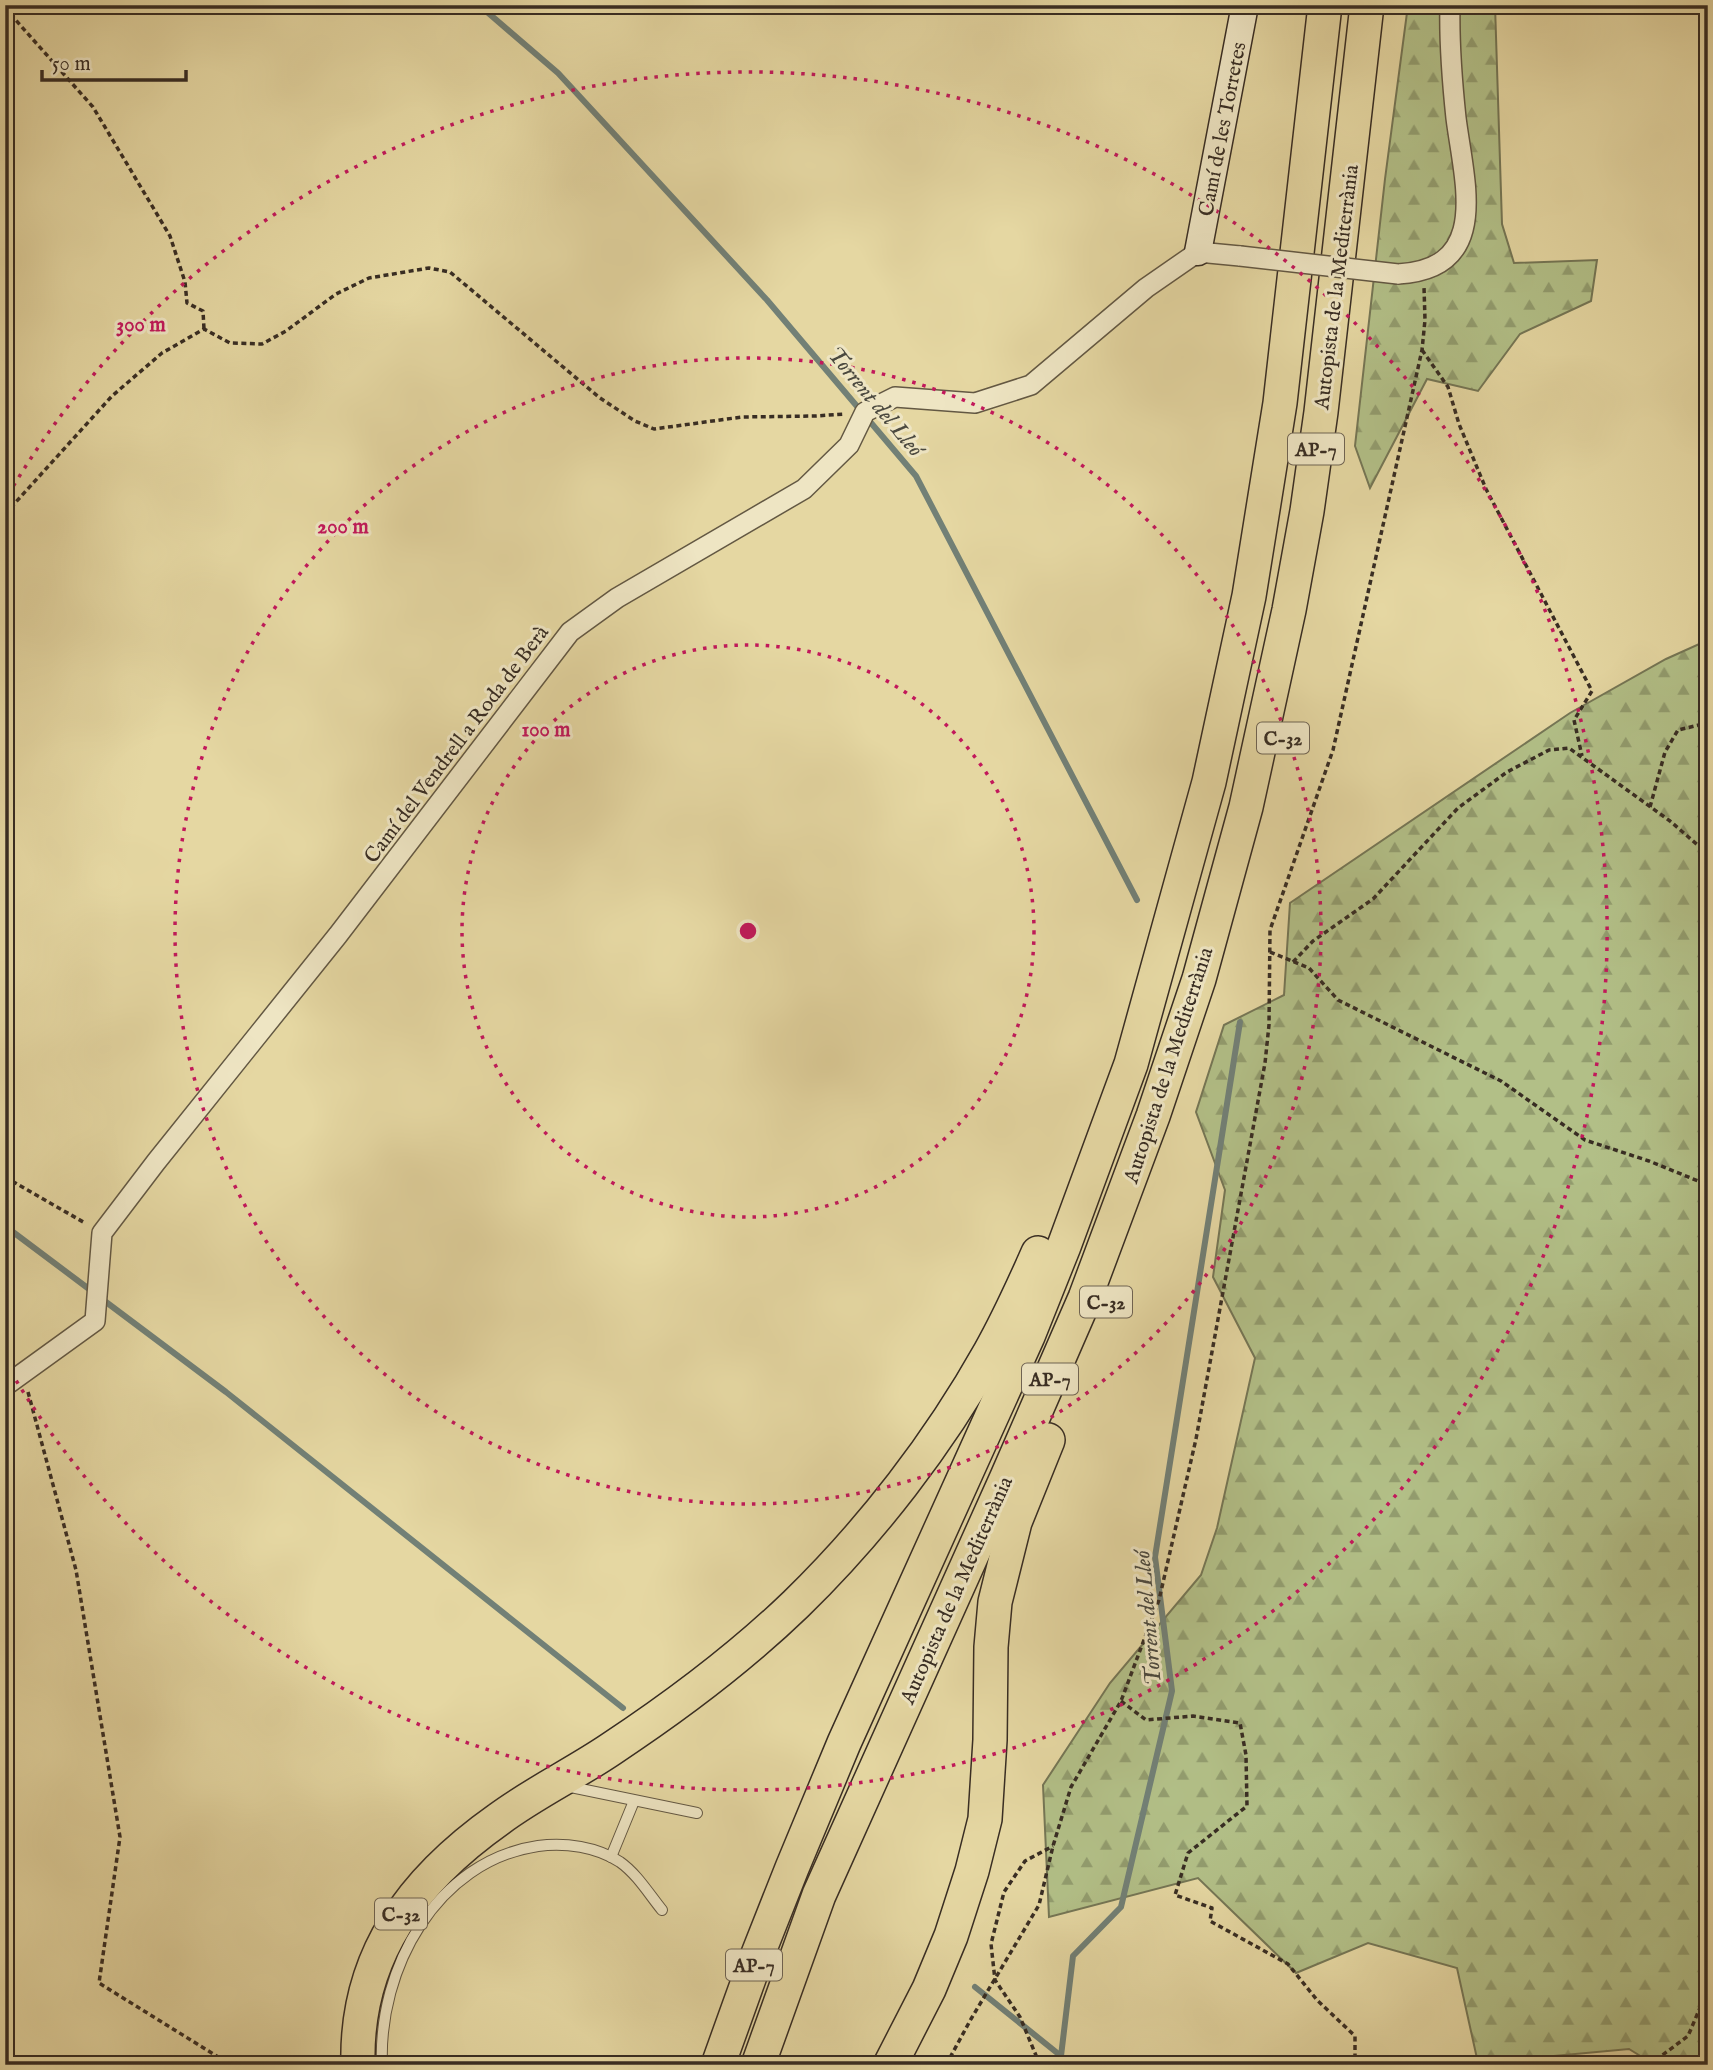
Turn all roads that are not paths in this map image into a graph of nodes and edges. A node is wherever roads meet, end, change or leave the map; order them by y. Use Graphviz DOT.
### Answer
graph roads {
  1 [pos="1245,5"];
  2 [pos="1325,5"];
  3 [pos="1367,5"];
  4 [pos="1450,5"];
  5 [pos="1198,252"];
  6 [pos="1333,313"];
  7 [pos="1156,972"];
  8 [pos="5,1386"];
  9 [pos="555,1784"];
  10 [pos="634,1801"];
  11 [pos="697,1813"];
  12 [pos="611,1857"];
  13 [pos="662,1910"];
  14 [pos="358,2065"];
  15 [pos="382,2065"];
  16 [pos="718,2065"];
  17 [pos="758,2065"];
  18 [pos="890,2065"];
  1 -- 5 [label="street, Camí de les Torretes"];
  2 -- 7 [label="highway, Autopista de la Mediterrània / AP-7"];
  3 -- 6 [label="highway, Autopista de la Mediterrània / AP-7"];
  4 -- 5 [label="street, bridge"];
  5 -- 8 [label="street, Camí del Vendrell a Roda de Berà"];
  6 -- 17 [label="highway, Autopista de la Mediterrània / AP-7"];
  6 -- 18 [label="highway, C-32"];
  7 -- 9 [label="highway, C-32"];
  7 -- 16 [label="highway, Autopista de la Mediterrània / AP-7"];
  9 -- 10 [label="lane"];
  9 -- 14 [label="highway, C-32"];
  10 -- 11 [label="lane"];
  10 -- 12 [label="lane"];
  12 -- 13 [label="lane"];
  12 -- 15 [label="lane"];
}
